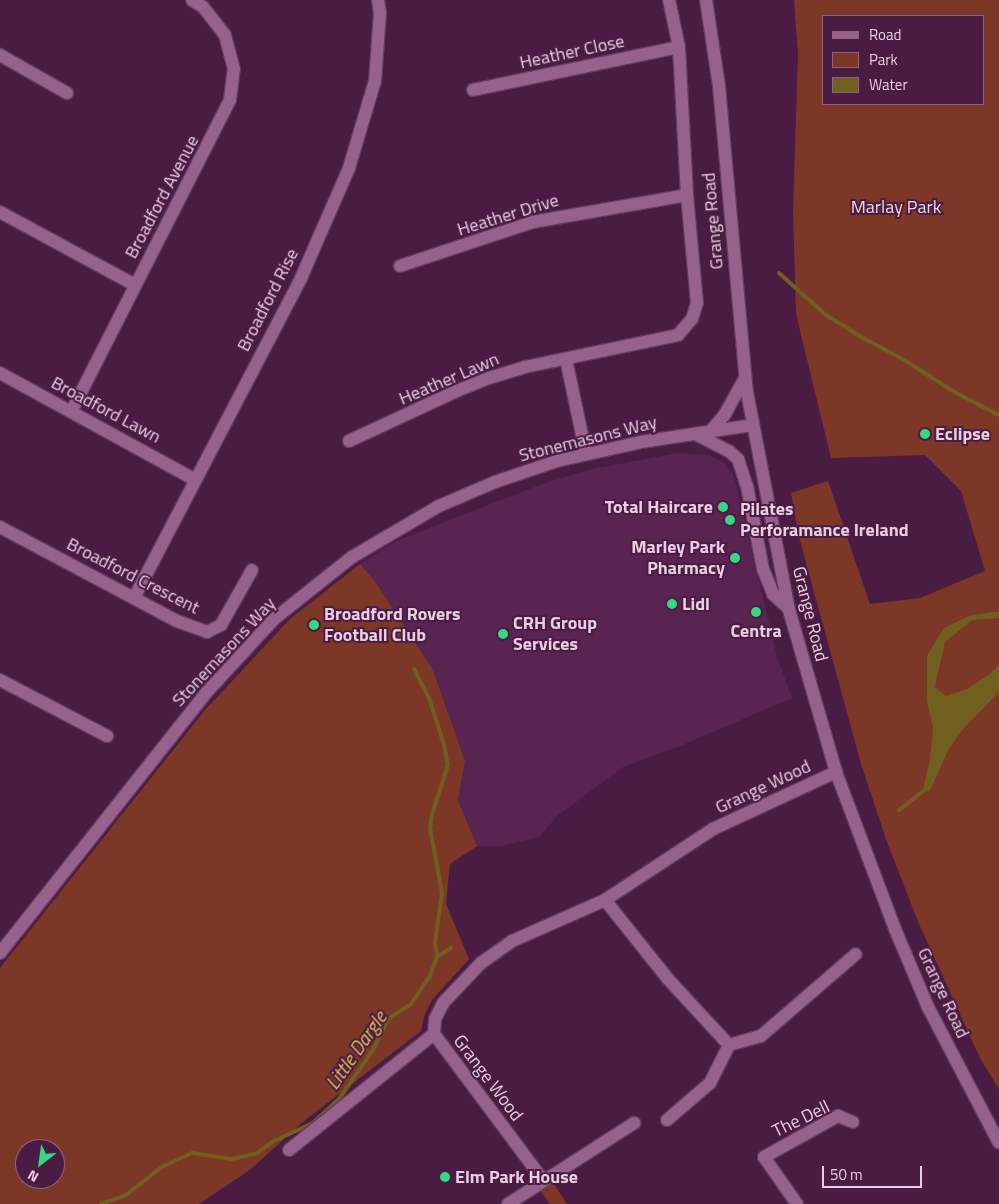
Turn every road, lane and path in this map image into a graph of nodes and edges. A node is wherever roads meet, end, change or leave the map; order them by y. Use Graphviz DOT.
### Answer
graph roads {
  1 [pos="192,0"];
  2 [pos="378,0"];
  3 [pos="669,0"];
  4 [pos="706,0"];
  5 [pos="678,47"];
  6 [pos="0,55"];
  7 [pos="473,90"];
  8 [pos="67,93"];
  9 [pos="687,195"];
  10 [pos="0,212"];
  11 [pos="400,266"];
  12 [pos="135,285"];
  13 [pos="566,359"];
  14 [pos="0,373"];
  15 [pos="745,378"];
  16 [pos="71,412"];
  17 [pos="752,426"];
  18 [pos="710,432"];
  19 [pos="696,434"];
  20 [pos="349,441"];
  21 [pos="586,454"];
  22 [pos="194,479"];
  23 [pos="0,527"];
  24 [pos="252,570"];
  25 [pos="134,598"];
  26 [pos="789,610"];
  27 [pos="0,680"];
  28 [pos="107,736"];
  29 [pos="836,772"];
  30 [pos="604,900"];
  31 [pos="0,953"];
  32 [pos="856,954"];
  33 [pos="434,1034"];
  34 [pos="729,1045"];
  35 [pos="667,1120"];
  36 [pos="853,1122"];
  37 [pos="634,1123"];
  38 [pos="999,1143"];
  39 [pos="289,1150"];
  40 [pos="543,1180"];
  41 [pos="508,1204"];
  42 [pos="796,1204"];
  1 -- 12 [label="street, Broadford Avenue"];
  2 -- 22 [label="street, Broadford Rise"];
  3 -- 5 [label="street"];
  4 -- 15 [label="street, Grange Road"];
  5 -- 7 [label="street, Heather Close"];
  5 -- 9 [label="street"];
  6 -- 8 [label="street"];
  9 -- 11 [label="street, Heather Drive"];
  9 -- 13 [label="street, Heather Lawn"];
  10 -- 12 [label="street"];
  12 -- 16 [label="street, Broadford Avenue"];
  13 -- 20 [label="street, Heather Lawn"];
  13 -- 21 [label="street"];
  14 -- 16 [label="street, Broadford Lawn"];
  15 -- 17 [label="street, Grange Road"];
  15 -- 18 [label="street"];
  16 -- 22 [label="street, Broadford Lawn"];
  17 -- 18 [label="street, Stonemasons Way"];
  17 -- 26 [label="street, Grange Road"];
  18 -- 19 [label="street, Stonemasons Way"];
  19 -- 21 [label="street, Stonemasons Way"];
  19 -- 26 [label="street"];
  21 -- 31 [label="street, Stonemasons Way"];
  22 -- 25 [label="street, Broadford Rise"];
  23 -- 25 [label="street, Broadford Crescent"];
  24 -- 25 [label="street, Broadford Crescent"];
  26 -- 29 [label="street, Grange Road"];
  27 -- 28 [label="street"];
  29 -- 30 [label="street, Grange Wood"];
  29 -- 38 [label="street, Grange Road"];
  30 -- 33 [label="street, Grange Wood"];
  30 -- 34 [label="street"];
  32 -- 34 [label="street"];
  33 -- 39 [label="street"];
  33 -- 40 [label="street, Grange Wood"];
  34 -- 35 [label="street"];
  36 -- 42 [label="street, The Dell"];
  37 -- 40 [label="street"];
  40 -- 41 [label="street"];
}
